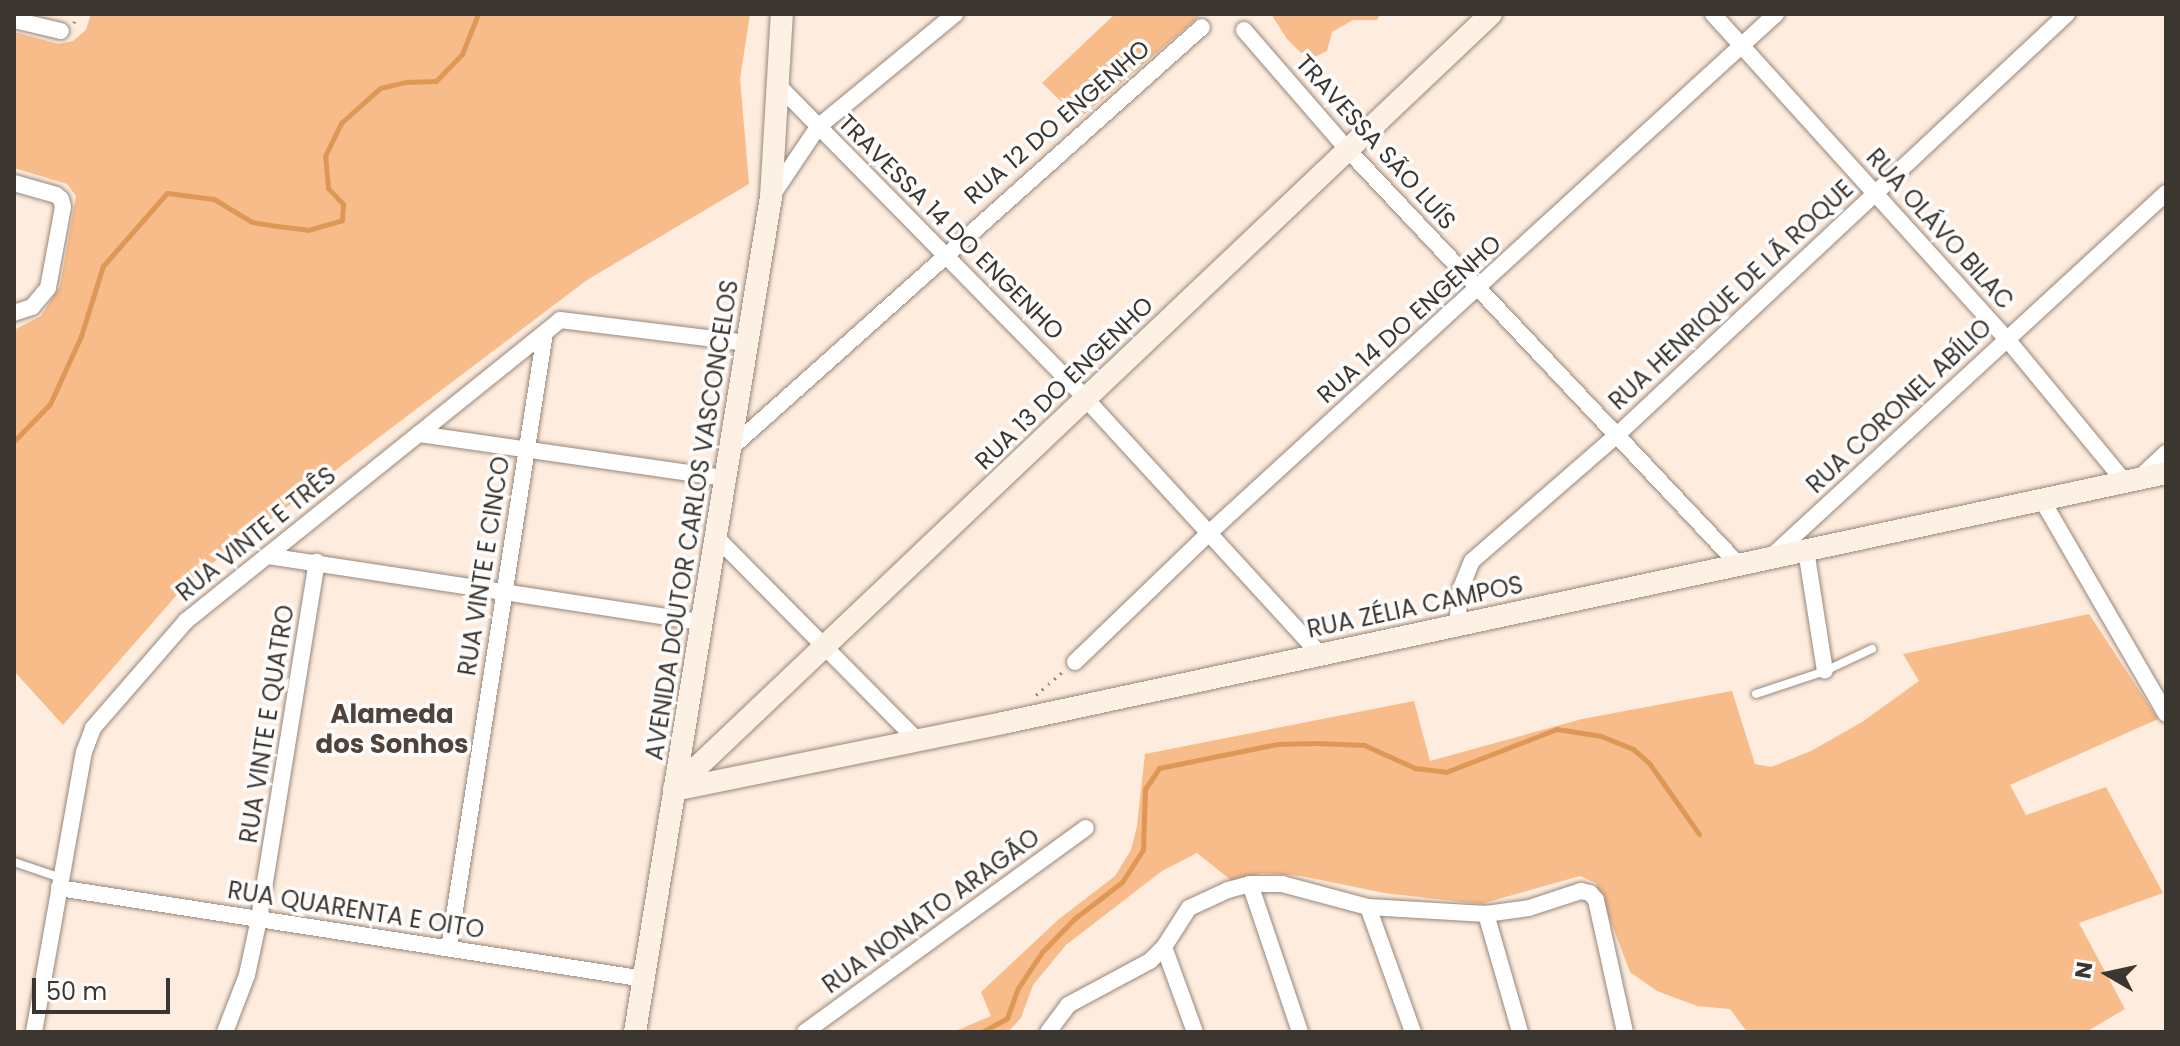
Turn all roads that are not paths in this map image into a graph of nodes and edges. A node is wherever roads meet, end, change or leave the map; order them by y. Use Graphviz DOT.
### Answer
graph roads {
  1 [pos="782,14"];
  2 [pos="955,14"];
  3 [pos="1491,14"];
  4 [pos="1713,14"];
  5 [pos="1776,14"];
  6 [pos="2067,14"];
  7 [pos="14,20"];
  8 [pos="1202,27"];
  9 [pos="1244,30"];
  10 [pos="61,31"];
  11 [pos="1742,46"];
  12 [pos="775,82"];
  13 [pos="818,127"];
  14 [pos="1348,150"];
  15 [pos="14,183"];
  16 [pos="1875,193"];
  17 [pos="2166,193"];
  18 [pos="771,197"];
  19 [pos="945,253"];
  20 [pos="1478,289"];
  21 [pos="14,313"];
  22 [pos="545,333"];
  23 [pos="2007,339"];
  24 [pos="748,343"];
  25 [pos="1086,399"];
  26 [pos="419,434"];
  27 [pos="1616,436"];
  28 [pos="527,447"];
  29 [pos="732,447"];
  30 [pos="2166,453"];
  31 [pos="2166,473"];
  32 [pos="726,478"];
  33 [pos="2131,481"];
  34 [pos="2042,500"];
  35 [pos="1209,533"];
  36 [pos="717,538"];
  37 [pos="1806,550"];
  38 [pos="268,556"];
  39 [pos="1771,557"];
  40 [pos="317,562"];
  41 [pos="1738,564"];
  42 [pos="505,591"];
  43 [pos="701,622"];
  44 [pos="1457,624"];
  45 [pos="826,646"];
  46 [pos="1872,649"];
  47 [pos="1319,653"];
  48 [pos="1075,662"];
  49 [pos="1825,671"];
  50 [pos="1756,694"];
  51 [pos="2166,714"];
  52 [pos="918,741"];
  53 [pos="674,790"];
  54 [pos="1086,828"];
  55 [pos="14,862"];
  56 [pos="60,883"];
  57 [pos="1250,884"];
  58 [pos="1368,907"];
  59 [pos="1486,914"];
  60 [pos="259,919"];
  61 [pos="1164,947"];
  62 [pos="449,948"];
  63 [pos="645,979"];
  64 [pos="1054,1028"];
  65 [pos="34,1032"];
  66 [pos="225,1032"];
  67 [pos="635,1032"];
  68 [pos="805,1032"];
  69 [pos="1195,1032"];
  70 [pos="1300,1032"];
  71 [pos="1413,1032"];
  72 [pos="1520,1032"];
  73 [pos="1625,1032"];
  1 -- 12 [label="street, AVENIDA DOUTOR CARLOS VASCONCELOS"];
  2 -- 13 [label="street"];
  3 -- 14 [label="street, RUA 13 DO ENGENHO"];
  4 -- 11 [label="street, RUA OLÁVO BILAC"];
  5 -- 11 [label="street, RUA 14 DO ENGENHO"];
  6 -- 16 [label="street, RUA HENRIQUE DE LÃ ROQUE"];
  7 -- 10 [label="street"];
  8 -- 19 [label="street, RUA 12 DO ENGENHO"];
  9 -- 14 [label="street, TRAVESSA SÃO LUÍS"];
  11 -- 16 [label="street, RUA OLÁVO BILAC"];
  11 -- 20 [label="street, RUA 14 DO ENGENHO"];
  12 -- 13 [label="street, TRAVESSA 14 DO ENGENHO"];
  12 -- 18 [label="street, AVENIDA DOUTOR CARLOS VASCONCELOS"];
  13 -- 18 [label="street"];
  13 -- 19 [label="street, TRAVESSA 14 DO ENGENHO"];
  14 -- 20 [label="street, TRAVESSA SÃO LUÍS"];
  14 -- 25 [label="street, RUA 13 DO ENGENHO"];
  15 -- 21 [label="street"];
  16 -- 23 [label="street, RUA OLÁVO BILAC"];
  16 -- 27 [label="street, RUA HENRIQUE DE LÃ ROQUE"];
  17 -- 23 [label="street, RUA CORONEL ABÍLIO"];
  18 -- 24 [label="street, AVENIDA DOUTOR CARLOS VASCONCELOS"];
  19 -- 25 [label="street, TRAVESSA 14 DO ENGENHO"];
  19 -- 29 [label="street, RUA 12 DO ENGENHO"];
  20 -- 27 [label="street, TRAVESSA SÃO LUÍS"];
  20 -- 35 [label="street, RUA 14 DO ENGENHO"];
  22 -- 24 [label="street, RUA VINTE E TRÊS"];
  22 -- 26 [label="street, RUA VINTE E TRÊS"];
  22 -- 28 [label="street, RUA VINTE E CINCO"];
  23 -- 33 [label="street, RUA OLÁVO BILAC"];
  23 -- 39 [label="street, RUA CORONEL ABÍLIO"];
  24 -- 29 [label="street, AVENIDA DOUTOR CARLOS VASCONCELOS"];
  25 -- 35 [label="street, TRAVESSA 14 DO ENGENHO"];
  25 -- 45 [label="street, RUA 13 DO ENGENHO"];
  26 -- 28 [label="street"];
  26 -- 38 [label="street, RUA VINTE E TRÊS"];
  27 -- 41 [label="street, TRAVESSA SÃO LUÍS"];
  27 -- 44 [label="street, RUA HENRIQUE DE LÃ ROQUE"];
  28 -- 32 [label="street"];
  28 -- 42 [label="street, RUA VINTE E CINCO"];
  29 -- 32 [label="street, AVENIDA DOUTOR CARLOS VASCONCELOS"];
  30 -- 33 [label="street"];
  31 -- 33 [label="street, RUA ZÉLIA CAMPOS"];
  32 -- 36 [label="street, AVENIDA DOUTOR CARLOS VASCONCELOS"];
  33 -- 34 [label="street, RUA ZÉLIA CAMPOS"];
  34 -- 37 [label="street, RUA ZÉLIA CAMPOS"];
  34 -- 51 [label="street"];
  35 -- 47 [label="street, TRAVESSA 14 DO ENGENHO"];
  35 -- 48 [label="street, RUA 14 DO ENGENHO"];
  36 -- 43 [label="street, AVENIDA DOUTOR CARLOS VASCONCELOS"];
  36 -- 45 [label="street"];
  37 -- 39 [label="street, RUA ZÉLIA CAMPOS"];
  37 -- 49 [label="street"];
  38 -- 40 [label="street"];
  38 -- 56 [label="street, RUA VINTE E TRÊS"];
  39 -- 41 [label="street, RUA ZÉLIA CAMPOS"];
  40 -- 42 [label="street"];
  40 -- 60 [label="street, RUA VINTE E QUATRO"];
  41 -- 44 [label="street, RUA ZÉLIA CAMPOS"];
  42 -- 43 [label="street"];
  42 -- 62 [label="street, RUA VINTE E CINCO"];
  43 -- 53 [label="street, AVENIDA DOUTOR CARLOS VASCONCELOS"];
  44 -- 47 [label="street, RUA ZÉLIA CAMPOS"];
  45 -- 52 [label="street"];
  45 -- 53 [label="street, RUA 13 DO ENGENHO"];
  46 -- 49 [label="lane"];
  47 -- 52 [label="street, RUA ZÉLIA CAMPOS"];
  49 -- 50 [label="lane"];
  52 -- 53 [label="street, RUA ZÉLIA CAMPOS"];
  53 -- 63 [label="street, AVENIDA DOUTOR CARLOS VASCONCELOS"];
  54 -- 68 [label="street, RUA NONATO ARAGÃO"];
  55 -- 56 [label="lane"];
  56 -- 60 [label="street, RUA QUARENTA E OITO"];
  56 -- 65 [label="street, RUA VINTE E TRÊS"];
  57 -- 58 [label="street"];
  57 -- 61 [label="street"];
  57 -- 70 [label="street"];
  58 -- 59 [label="street"];
  58 -- 71 [label="street"];
  59 -- 72 [label="street"];
  59 -- 73 [label="street"];
  60 -- 62 [label="street, RUA QUARENTA E OITO"];
  60 -- 66 [label="street, RUA VINTE E QUATRO"];
  61 -- 64 [label="street"];
  61 -- 69 [label="street"];
  62 -- 63 [label="street, RUA QUARENTA E OITO"];
  63 -- 67 [label="street, AVENIDA DOUTOR CARLOS VASCONCELOS"];
}
